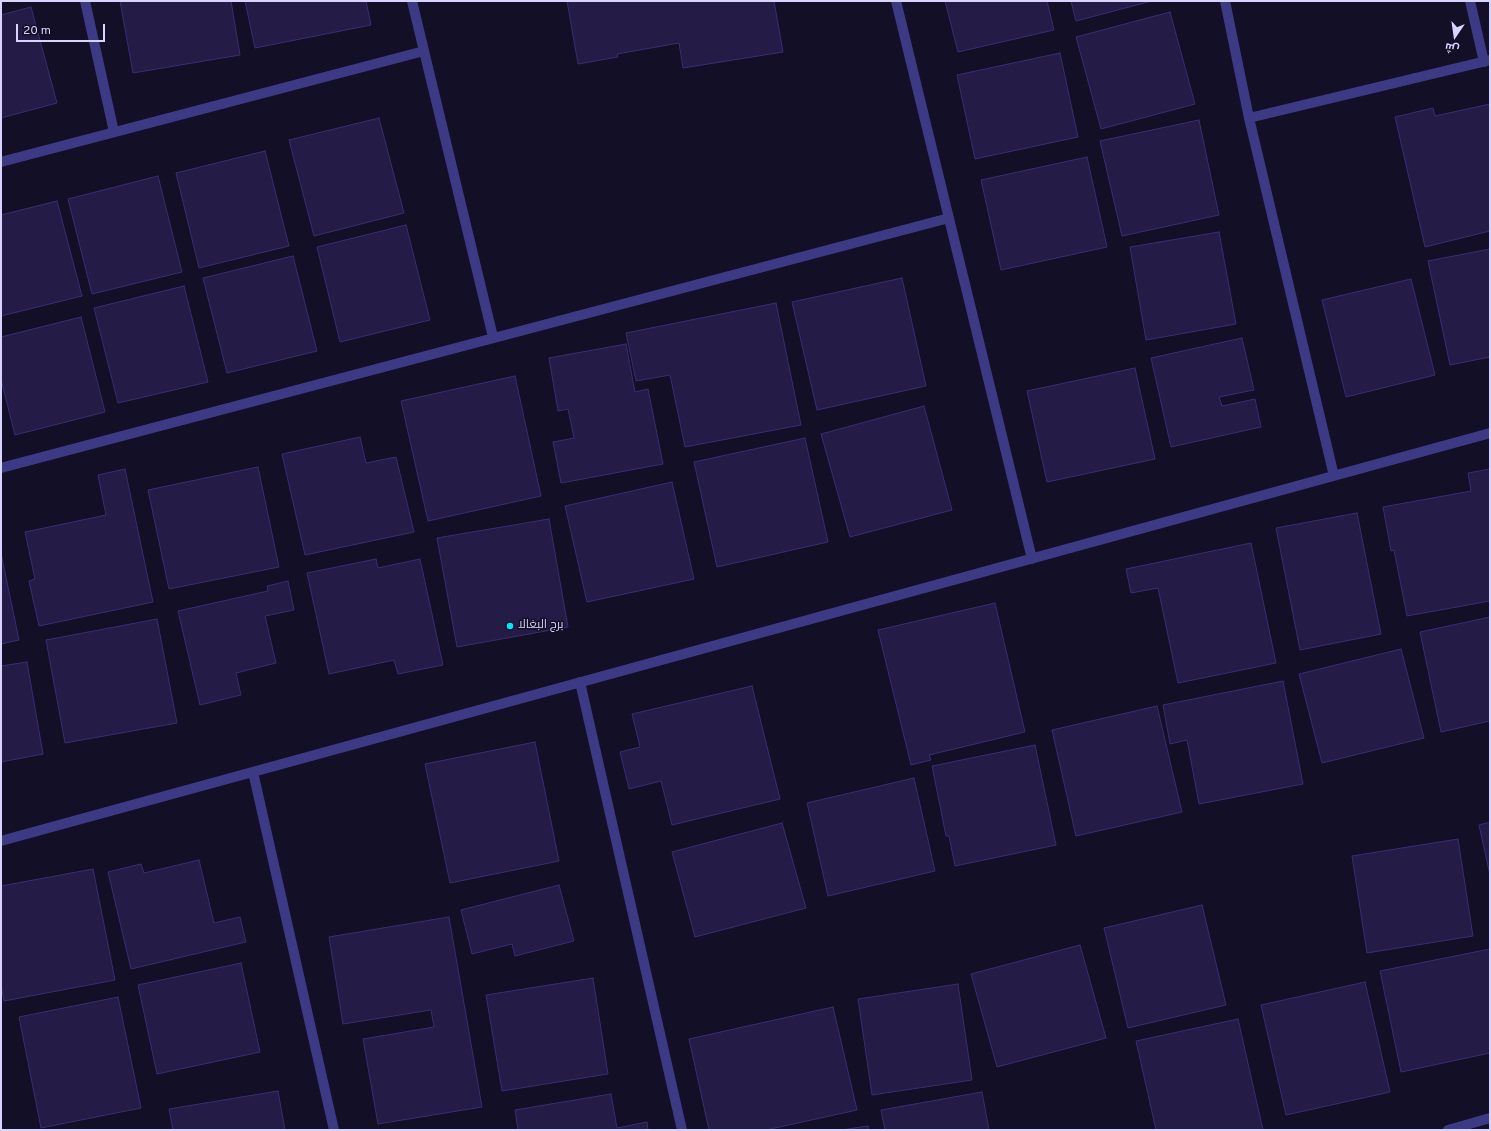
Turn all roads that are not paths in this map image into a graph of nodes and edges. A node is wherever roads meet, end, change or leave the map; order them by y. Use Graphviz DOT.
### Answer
graph roads {
  1 [pos="85,1"];
  2 [pos="412,1"];
  3 [pos="896,1"];
  4 [pos="1225,1"];
  5 [pos="1470,1"];
  6 [pos="424,51"];
  7 [pos="1487,61"];
  8 [pos="1250,118"];
  9 [pos="114,132"];
  10 [pos="1,162"];
  11 [pos="949,218"];
  12 [pos="493,337"];
  13 [pos="1490,433"];
  14 [pos="1,468"];
  15 [pos="1334,476"];
  16 [pos="1032,558"];
  17 [pos="580,682"];
  18 [pos="253,772"];
  19 [pos="1,841"];
  20 [pos="1490,1118"];
  21 [pos="334,1130"];
  22 [pos="682,1130"];
  23 [pos="1448,1130"];
  1 -- 9 [label="street"];
  2 -- 6 [label="street"];
  3 -- 11 [label="street"];
  4 -- 8 [label="street"];
  5 -- 7 [label="street"];
  6 -- 9 [label="street"];
  6 -- 12 [label="street"];
  7 -- 8 [label="street"];
  8 -- 15 [label="street"];
  9 -- 10 [label="street"];
  11 -- 12 [label="street"];
  11 -- 16 [label="street"];
  12 -- 14 [label="street"];
  13 -- 15 [label="street"];
  15 -- 16 [label="street"];
  16 -- 17 [label="street"];
  17 -- 18 [label="street"];
  17 -- 22 [label="street"];
  18 -- 19 [label="street"];
  18 -- 21 [label="street"];
  20 -- 23 [label="street"];
}
